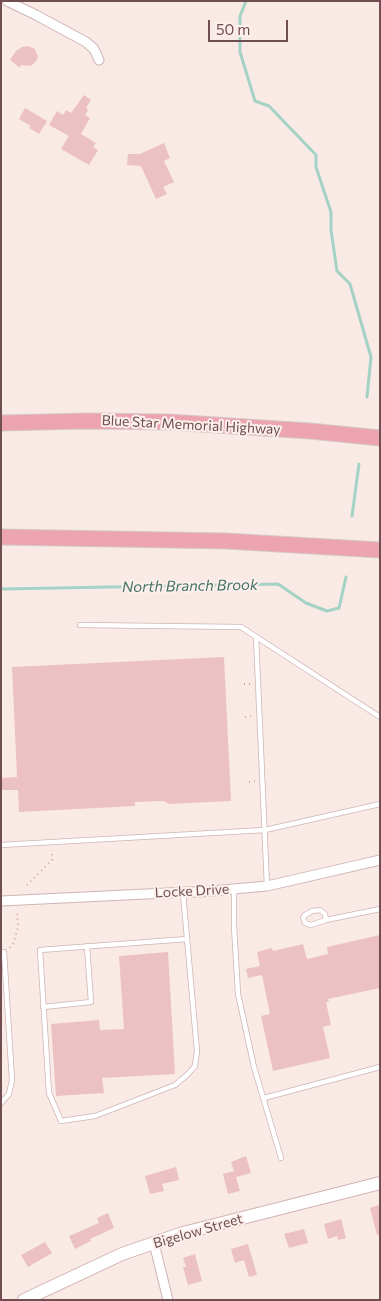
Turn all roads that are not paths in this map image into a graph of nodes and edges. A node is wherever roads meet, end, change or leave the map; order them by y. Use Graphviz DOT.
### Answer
graph roads {
  1 [pos="7,1"];
  2 [pos="99,60"];
  3 [pos="1,423"];
  4 [pos="380,438"];
  5 [pos="1,537"];
  6 [pos="380,550"];
  7 [pos="80,626"];
  8 [pos="256,637"];
  9 [pos="380,717"];
  10 [pos="380,804"];
  11 [pos="265,830"];
  12 [pos="1,845"];
  13 [pos="380,860"];
  14 [pos="267,886"];
  15 [pos="234,889"];
  16 [pos="183,892"];
  17 [pos="1,901"];
  18 [pos="380,909"];
  19 [pos="326,920"];
  20 [pos="187,938"];
  21 [pos="87,946"];
  22 [pos="3,952"];
  23 [pos="43,1006"];
  24 [pos="380,1067"];
  25 [pos="264,1098"];
  26 [pos="1,1104"];
  27 [pos="281,1158"];
  28 [pos="380,1183"];
  29 [pos="154,1243"];
  30 [pos="24,1300"];
  31 [pos="168,1300"];
  1 -- 2 [label="street"];
  3 -- 4 [label="highway, Blue Star Memorial Highway"];
  5 -- 6 [label="highway"];
  7 -- 8 [label="lane"];
  8 -- 9 [label="lane"];
  8 -- 11 [label="lane"];
  10 -- 11 [label="lane"];
  11 -- 12 [label="lane"];
  11 -- 14 [label="lane"];
  13 -- 14 [label="street, Locke Drive"];
  14 -- 15 [label="street, Locke Drive"];
  15 -- 16 [label="street, Locke Drive"];
  15 -- 25 [label="lane"];
  16 -- 17 [label="street, Locke Drive"];
  16 -- 20 [label="lane"];
  18 -- 19 [label="lane"];
  19 -- 19 [label="lane"];
  20 -- 21 [label="lane"];
  20 -- 23 [label="lane"];
  21 -- 23 [label="lane"];
  21 -- 23 [label="lane"];
  22 -- 26 [label="lane"];
  24 -- 25 [label="lane"];
  25 -- 27 [label="lane"];
  28 -- 29 [label="street, Bigelow Street"];
  29 -- 30 [label="street, Bigelow Street"];
  29 -- 31 [label="street"];
}
